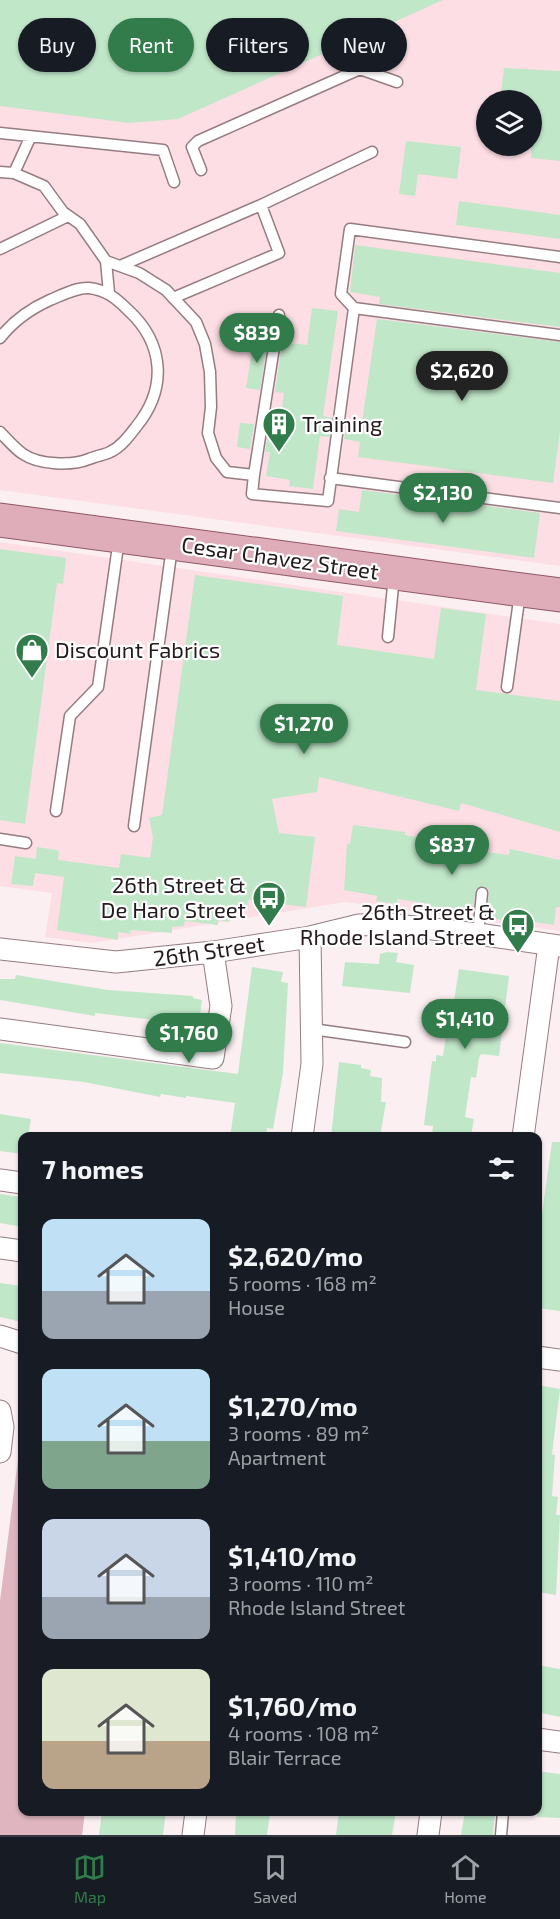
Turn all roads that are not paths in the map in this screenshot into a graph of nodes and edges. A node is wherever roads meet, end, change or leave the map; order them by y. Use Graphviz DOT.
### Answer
graph roads {
  1 [pos="397,82"];
  2 [pos="0,133"];
  3 [pos="30,138"];
  4 [pos="372,152"];
  5 [pos="201,170"];
  6 [pos="0,172"];
  7 [pos="14,173"];
  8 [pos="174,182"];
  9 [pos="261,205"];
  10 [pos="68,216"];
  11 [pos="0,249"];
  12 [pos="560,256"];
  13 [pos="106,261"];
  14 [pos="120,266"];
  15 [pos="109,293"];
  16 [pos="173,298"];
  17 [pos="354,308"];
  18 [pos="279,315"];
  19 [pos="560,335"];
  20 [pos="0,338"];
  21 [pos="0,432"];
  22 [pos="254,475"];
  23 [pos="330,478"];
  24 [pos="560,508"];
  25 [pos="0,520"];
  26 [pos="119,536"];
  27 [pos="173,543"];
  28 [pos="394,573"];
  29 [pos="520,590"];
  30 [pos="560,595"];
  31 [pos="388,637"];
  32 [pos="507,687"];
  33 [pos="56,811"];
  34 [pos="134,826"];
  35 [pos="0,839"];
  36 [pos="26,843"];
  37 [pos="482,893"];
  38 [pos="478,934"];
  39 [pos="309,937"];
  40 [pos="554,946"];
  41 [pos="0,949"];
  42 [pos="213,952"];
  43 [pos="0,1029"];
  44 [pos="312,1029"];
  45 [pos="405,1042"];
  46 [pos="303,1132"];
  47 [pos="524,1132"];
  48 [pos="0,1180"];
  49 [pos="18,1182"];
  50 [pos="0,1248"];
  51 [pos="18,1250"];
  52 [pos="0,1336"];
  53 [pos="18,1342"];
  54 [pos="542,1358"];
  55 [pos="560,1360"];
  56 [pos="0,1411"];
  57 [pos="0,1452"];
  58 [pos="542,1739"];
  59 [pos="560,1742"];
  60 [pos="195,1816"];
  61 [pos="430,1816"];
  62 [pos="503,1816"];
  63 [pos="193,1835"];
  64 [pos="428,1835"];
  65 [pos="501,1835"];
  1 -- 5 [label="lane"];
  2 -- 3 [label="lane"];
  3 -- 7 [label="lane"];
  3 -- 8 [label="lane"];
  4 -- 9 [label="lane"];
  6 -- 7 [label="lane"];
  7 -- 10 [label="lane"];
  9 -- 14 [label="lane"];
  9 -- 16 [label="lane"];
  10 -- 11 [label="lane"];
  10 -- 13 [label="lane"];
  12 -- 17 [label="lane"];
  13 -- 14 [label="lane"];
  13 -- 15 [label="lane"];
  14 -- 16 [label="lane"];
  15 -- 20 [label="lane"];
  15 -- 21 [label="lane"];
  16 -- 22 [label="lane"];
  17 -- 19 [label="lane"];
  17 -- 23 [label="lane"];
  18 -- 22 [label="lane"];
  22 -- 23 [label="lane"];
  23 -- 24 [label="lane"];
  25 -- 26 [label="main road, Cesar Chavez Street"];
  26 -- 27 [label="main road, Cesar Chavez Street"];
  26 -- 33 [label="lane"];
  27 -- 28 [label="main road, Cesar Chavez Street"];
  27 -- 34 [label="lane"];
  28 -- 29 [label="main road, Cesar Chavez Street"];
  28 -- 31 [label="lane"];
  29 -- 30 [label="main road, Cesar Chavez Street"];
  29 -- 32 [label="lane"];
  35 -- 36 [label="lane"];
  37 -- 38 [label="lane"];
  38 -- 39 [label="street, 26th Street"];
  38 -- 40 [label="street, 26th Street"];
  39 -- 42 [label="street, 26th Street"];
  39 -- 44 [label="street"];
  40 -- 47 [label="street"];
  41 -- 42 [label="street, 26th Street"];
  42 -- 43 [label="street"];
  44 -- 45 [label="lane"];
  44 -- 46 [label="street"];
  48 -- 49 [label="street"];
  50 -- 51 [label="street"];
  52 -- 53 [label="street"];
  54 -- 55 [label="street"];
  56 -- 57 [label="street"];
  58 -- 59 [label="street"];
  60 -- 63 [label="street"];
  61 -- 64 [label="street"];
  62 -- 65 [label="lane"];
}
